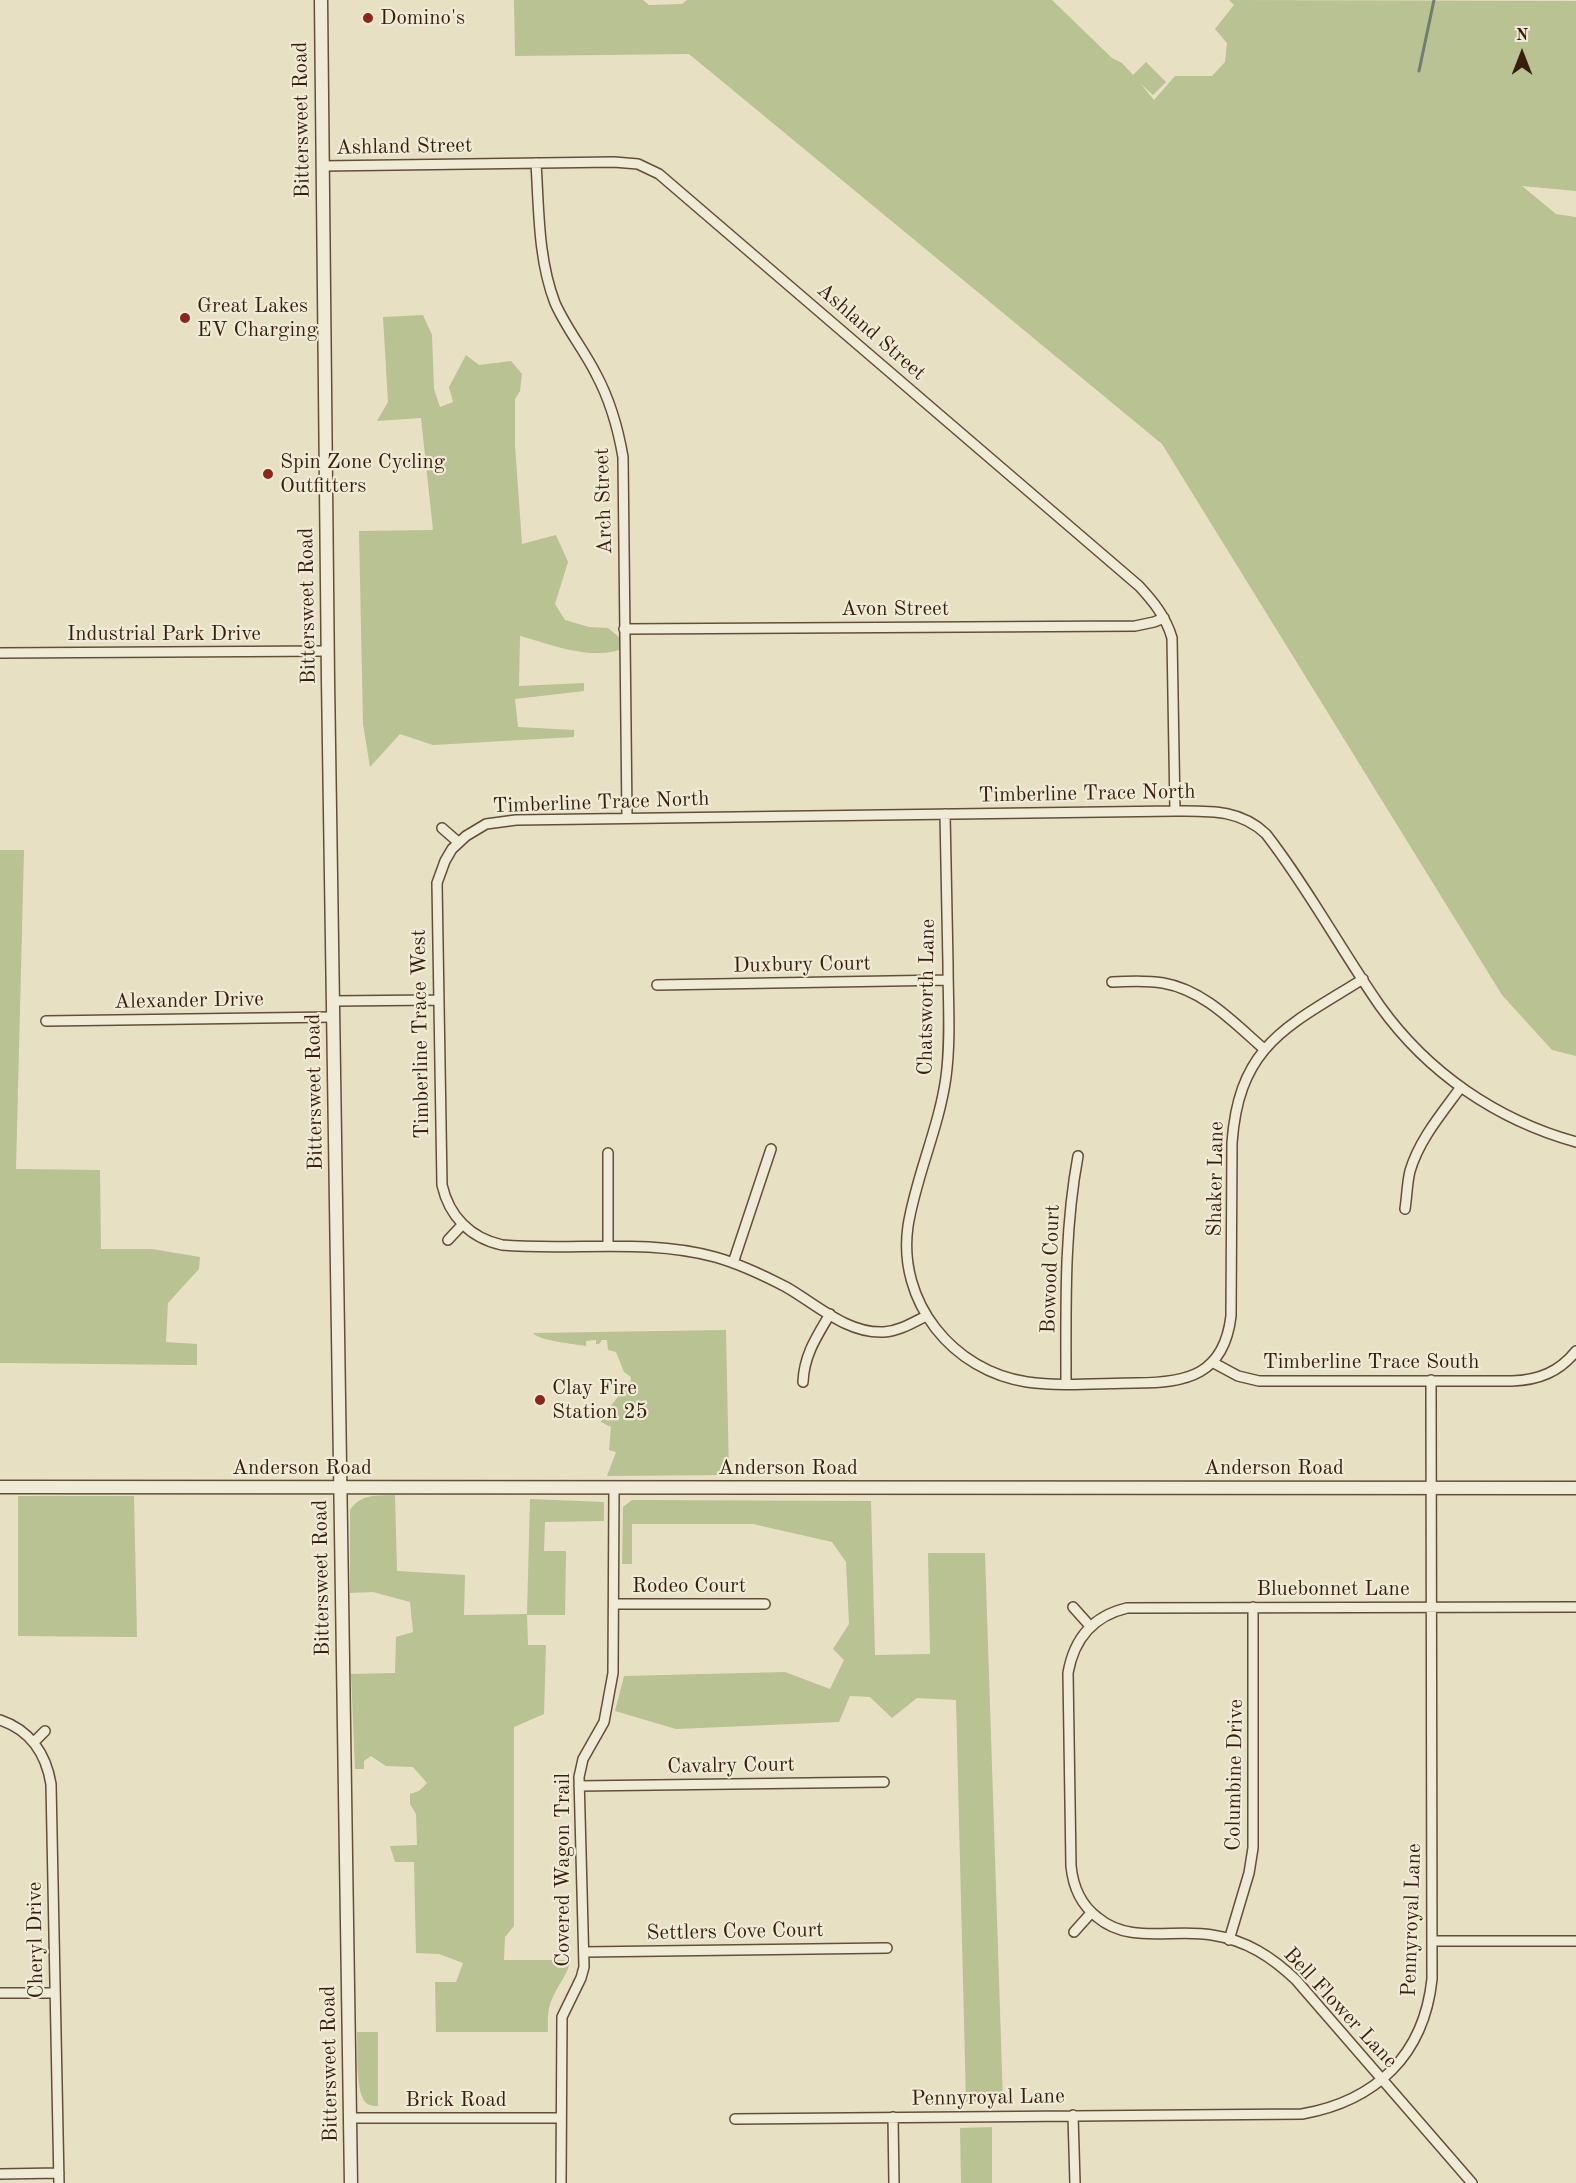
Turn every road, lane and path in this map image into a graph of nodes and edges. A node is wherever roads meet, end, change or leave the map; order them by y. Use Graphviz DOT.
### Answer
graph roads {
  1 [pos="321,0"];
  2 [pos="536,163"];
  3 [pos="322,166"];
  4 [pos="1164,618"];
  5 [pos="624,628"];
  6 [pos="328,651"];
  7 [pos="0,653"];
  8 [pos="1175,811"];
  9 [pos="945,814"];
  10 [pos="627,818"];
  11 [pos="442,828"];
  12 [pos="458,842"];
  13 [pos="1363,979"];
  14 [pos="948,980"];
  15 [pos="1112,982"];
  16 [pos="657,985"];
  17 [pos="438,1000"];
  18 [pos="333,1001"];
  19 [pos="333,1017"];
  20 [pos="46,1022"];
  21 [pos="1264,1048"];
  22 [pos="1461,1087"];
  23 [pos="1576,1142"];
  24 [pos="771,1149"];
  25 [pos="608,1153"];
  26 [pos="1078,1156"];
  27 [pos="1405,1209"];
  28 [pos="462,1225"];
  29 [pos="448,1240"];
  30 [pos="608,1246"];
  31 [pos="734,1263"];
  32 [pos="830,1314"];
  33 [pos="926,1316"];
  34 [pos="1576,1351"];
  35 [pos="1569,1360"];
  36 [pos="1212,1362"];
  37 [pos="1576,1368"];
  38 [pos="1431,1380"];
  39 [pos="803,1382"];
  40 [pos="1066,1383"];
  41 [pos="0,1487"];
  42 [pos="340,1487"];
  43 [pos="1432,1487"];
  44 [pos="614,1488"];
  45 [pos="1576,1488"];
  46 [pos="614,1604"];
  47 [pos="765,1604"];
  48 [pos="1073,1607"];
  49 [pos="1253,1607"];
  50 [pos="1432,1607"];
  51 [pos="1576,1607"];
  52 [pos="1092,1625"];
  53 [pos="0,1720"];
  54 [pos="45,1731"];
  55 [pos="34,1742"];
  56 [pos="884,1782"];
  57 [pos="579,1786"];
  58 [pos="1091,1913"];
  59 [pos="1074,1932"];
  60 [pos="1229,1940"];
  61 [pos="1432,1941"];
  62 [pos="1576,1941"];
  63 [pos="887,1948"];
  64 [pos="584,1952"];
  65 [pos="0,1993"];
  66 [pos="55,1993"];
  67 [pos="1383,2080"];
  68 [pos="1073,2115"];
  69 [pos="893,2117"];
  70 [pos="350,2118"];
  71 [pos="561,2118"];
  72 [pos="735,2119"];
  73 [pos="0,2174"];
  74 [pos="59,2178"];
  75 [pos="351,2183"];
  76 [pos="561,2183"];
  77 [pos="894,2183"];
  78 [pos="1075,2183"];
  79 [pos="1472,2183"];
  1 -- 3 [label="street, Bittersweet Road"];
  2 -- 3 [label="street, Ashland Street"];
  2 -- 4 [label="street, Ashland Street"];
  2 -- 5 [label="street, Arch Street"];
  3 -- 6 [label="street, Bittersweet Road"];
  4 -- 5 [label="street, Avon Street"];
  4 -- 8 [label="street, Ashland Street"];
  5 -- 10 [label="street, Arch Street"];
  6 -- 7 [label="street, Industrial Park Drive"];
  6 -- 18 [label="street, Bittersweet Road"];
  8 -- 9 [label="street, Timberline Trace North"];
  8 -- 13 [label="street, Timberline Trace North"];
  9 -- 10 [label="street, Timberline Trace North"];
  9 -- 14 [label="street, Chatsworth Lane"];
  10 -- 12 [label="street, Timberline Trace North"];
  11 -- 12 [label="street"];
  12 -- 17 [label="street, Timberline Trace West"];
  13 -- 21 [label="street, Shaker Lane"];
  13 -- 22 [label="street, Timberline Trace North"];
  14 -- 16 [label="street, Duxbury Court"];
  14 -- 33 [label="street, Chatsworth Lane"];
  15 -- 21 [label="street"];
  17 -- 18 [label="street"];
  17 -- 28 [label="street, Timberline Trace West"];
  18 -- 19 [label="street, Bittersweet Road"];
  19 -- 20 [label="street, Alexander Drive"];
  19 -- 42 [label="street, Bittersweet Road"];
  21 -- 36 [label="street, Shaker Lane"];
  22 -- 23 [label="street, Timberline Trace North"];
  22 -- 27 [label="street"];
  24 -- 31 [label="street"];
  25 -- 30 [label="street"];
  26 -- 40 [label="street, Bowood Court"];
  28 -- 29 [label="street"];
  28 -- 30 [label="street"];
  30 -- 31 [label="street"];
  31 -- 32 [label="street"];
  32 -- 33 [label="street"];
  32 -- 39 [label="street"];
  33 -- 40 [label="street"];
  34 -- 35 [label="street, Timberline Trace South"];
  35 -- 37 [label="street"];
  35 -- 38 [label="street, Timberline Trace South"];
  36 -- 38 [label="street, Timberline Trace South"];
  36 -- 40 [label="street"];
  38 -- 43 [label="street, Pennyroyal Lane"];
  41 -- 42 [label="street, Anderson Road"];
  42 -- 44 [label="street, Anderson Road"];
  42 -- 70 [label="street, Bittersweet Road"];
  43 -- 44 [label="street, Anderson Road"];
  43 -- 45 [label="street, Anderson Road"];
  43 -- 50 [label="street, Pennyroyal Lane"];
  44 -- 46 [label="street, Covered Wagon Trail"];
  46 -- 47 [label="street, Rodeo Court"];
  46 -- 57 [label="street, Covered Wagon Trail"];
  48 -- 52 [label="street"];
  49 -- 50 [label="street, Bluebonnet Lane"];
  49 -- 52 [label="street, Bluebonnet Lane"];
  49 -- 60 [label="street, Columbine Drive"];
  50 -- 51 [label="street, Bluebonnet Lane"];
  50 -- 61 [label="street, Pennyroyal Lane"];
  52 -- 58 [label="street, Bell Flower Lane"];
  53 -- 55 [label="street, Cheryl Drive"];
  54 -- 55 [label="street"];
  55 -- 66 [label="street, Cheryl Drive"];
  56 -- 57 [label="street, Cavalry Court"];
  57 -- 64 [label="street, Covered Wagon Trail"];
  58 -- 59 [label="street"];
  58 -- 60 [label="street, Bell Flower Lane"];
  60 -- 67 [label="street, Bell Flower Lane"];
  61 -- 62 [label="street"];
  61 -- 67 [label="street, Pennyroyal Lane"];
  63 -- 64 [label="street, Settlers Cove Court"];
  64 -- 71 [label="street, Covered Wagon Trail"];
  65 -- 66 [label="street"];
  66 -- 74 [label="street, Cheryl Drive"];
  67 -- 68 [label="street, Pennyroyal Lane"];
  67 -- 79 [label="street, Bell Flower Lane"];
  68 -- 69 [label="street, Pennyroyal Lane"];
  68 -- 78 [label="street"];
  69 -- 72 [label="street, Pennyroyal Lane"];
  69 -- 77 [label="street"];
  70 -- 71 [label="street, Brick Road"];
  70 -- 75 [label="street, Bittersweet Road"];
  71 -- 76 [label="street, Covered Wagon Trail"];
  73 -- 74 [label="street"];
}
